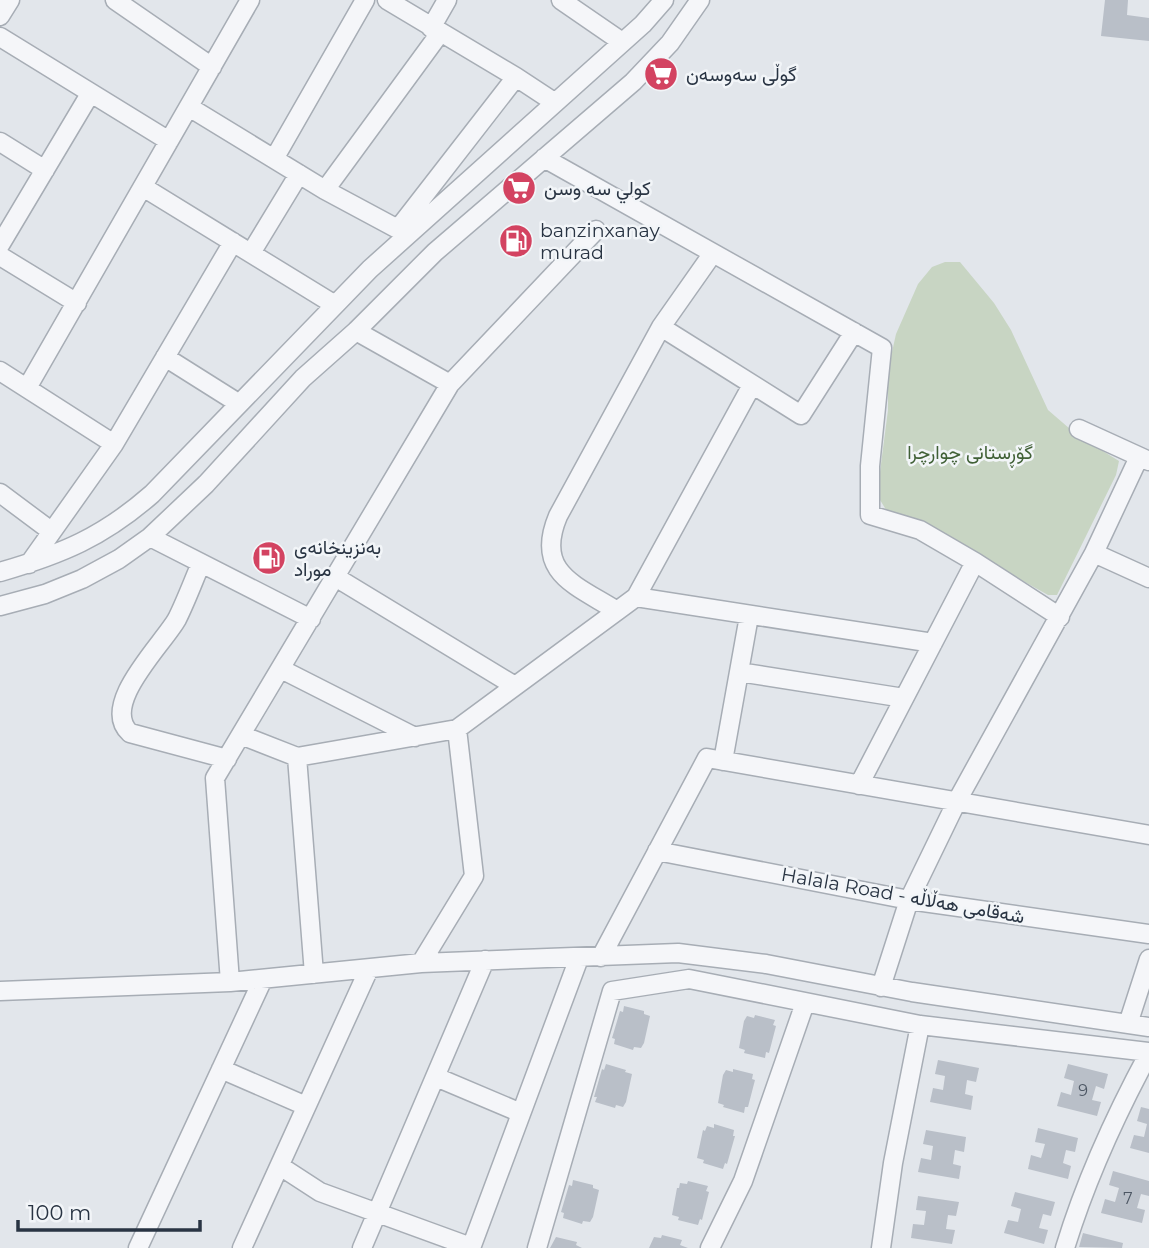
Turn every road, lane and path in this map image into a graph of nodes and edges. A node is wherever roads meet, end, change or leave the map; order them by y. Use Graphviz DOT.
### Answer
graph roads {
  1 [pos="10,0"];
  2 [pos="115,0"];
  3 [pos="250,0"];
  4 [pos="365,0"];
  5 [pos="387,0"];
  6 [pos="447,0"];
  7 [pos="664,0"];
  8 [pos="700,0"];
  9 [pos="569,2"];
  10 [pos="139,7"];
  11 [pos="0,16"];
  12 [pos="435,30"];
  13 [pos="0,37"];
  14 [pos="622,42"];
  15 [pos="212,67"];
  16 [pos="516,77"];
  17 [pos="90,94"];
  18 [pos="554,102"];
  19 [pos="189,107"];
  20 [pos="169,141"];
  21 [pos="0,142"];
  22 [pos="544,158"];
  23 [pos="274,159"];
  24 [pos="45,170"];
  25 [pos="299,174"];
  26 [pos="143,187"];
  27 [pos="325,190"];
  28 [pos="596,230"];
  29 [pos="402,231"];
  30 [pos="233,242"];
  31 [pos="0,245"];
  32 [pos="251,253"];
  33 [pos="713,253"];
  34 [pos="0,256"];
  35 [pos="76,303"];
  36 [pos="335,305"];
  37 [pos="660,327"];
  38 [pos="356,331"];
  39 [pos="854,332"];
  40 [pos="165,357"];
  41 [pos="279,360"];
  42 [pos="0,371"];
  43 [pos="303,378"];
  44 [pos="450,384"];
  45 [pos="752,386"];
  46 [pos="27,388"];
  47 [pos="238,403"];
  48 [pos="1079,429"];
  49 [pos="114,444"];
  50 [pos="1144,459"];
  51 [pos="0,493"];
  52 [pos="51,531"];
  53 [pos="150,537"];
  54 [pos="1094,553"];
  55 [pos="975,562"];
  56 [pos="201,563"];
  57 [pos="29,564"];
  58 [pos="0,572"];
  59 [pos="337,578"];
  60 [pos="1149,579"];
  61 [pos="636,597"];
  62 [pos="0,606"];
  63 [pos="617,611"];
  64 [pos="749,616"];
  65 [pos="1059,617"];
  66 [pos="312,619"];
  67 [pos="933,643"];
  68 [pos="281,669"];
  69 [pos="739,672"];
  70 [pos="515,686"];
  71 [pos="904,698"];
  72 [pos="457,729"];
  73 [pos="241,735"];
  74 [pos="415,737"];
  75 [pos="297,757"];
  76 [pos="227,759"];
  77 [pos="723,761"];
  78 [pos="859,785"];
  79 [pos="957,801"];
  80 [pos="1149,835"];
  81 [pos="657,851"];
  82 [pos="909,900"];
  83 [pos="1149,934"];
  84 [pos="601,957"];
  85 [pos="579,958"];
  86 [pos="485,960"];
  87 [pos="1149,960"];
  88 [pos="421,964"];
  89 [pos="368,971"];
  90 [pos="314,974"];
  91 [pos="263,979"];
  92 [pos="230,982"];
  93 [pos="881,987"];
  94 [pos="0,991"];
  95 [pos="805,1003"];
  96 [pos="1128,1024"];
  97 [pos="919,1025"];
  98 [pos="1149,1027"];
  99 [pos="1149,1053"];
  100 [pos="221,1069"];
  101 [pos="436,1077"];
  102 [pos="306,1107"];
  103 [pos="522,1113"];
  104 [pos="280,1166"];
  105 [pos="378,1212"];
  106 [pos="471,1247"];
  107 [pos="138,1248"];
  108 [pos="242,1248"];
  109 [pos="362,1248"];
  110 [pos="537,1248"];
  111 [pos="710,1248"];
  112 [pos="881,1248"];
  113 [pos="1065,1248"];
  1 -- 11 [label="street"];
  2 -- 10 [label="street"];
  3 -- 15 [label="street"];
  4 -- 23 [label="street"];
  5 -- 12 [label="street"];
  6 -- 12 [label="street"];
  7 -- 14 [label="street"];
  8 -- 22 [label="street"];
  9 -- 14 [label="street"];
  10 -- 15 [label="street"];
  12 -- 16 [label="street"];
  12 -- 27 [label="street"];
  13 -- 17 [label="street"];
  14 -- 18 [label="street"];
  15 -- 19 [label="street"];
  16 -- 18 [label="street"];
  16 -- 29 [label="street"];
  17 -- 20 [label="street"];
  17 -- 24 [label="street"];
  18 -- 29 [label="street"];
  19 -- 20 [label="street"];
  19 -- 23 [label="street"];
  20 -- 26 [label="street"];
  21 -- 24 [label="street"];
  22 -- 33 [label="street"];
  22 -- 38 [label="street"];
  23 -- 25 [label="street"];
  24 -- 31 [label="street"];
  25 -- 27 [label="street"];
  25 -- 32 [label="street"];
  26 -- 30 [label="street"];
  26 -- 35 [label="street"];
  27 -- 29 [label="street"];
  28 -- 44 [label="street"];
  29 -- 36 [label="street"];
  30 -- 32 [label="street"];
  30 -- 40 [label="street"];
  32 -- 36 [label="street"];
  33 -- 37 [label="street"];
  33 -- 39 [label="street"];
  34 -- 35 [label="street"];
  35 -- 46 [label="street"];
  36 -- 41 [label="street"];
  37 -- 45 [label="street"];
  37 -- 63 [label="street"];
  38 -- 43 [label="street"];
  38 -- 44 [label="street"];
  39 -- 45 [label="street"];
  39 -- 55 [label="street"];
  40 -- 47 [label="street"];
  40 -- 49 [label="street"];
  41 -- 43 [label="street"];
  41 -- 47 [label="street"];
  42 -- 46 [label="street"];
  43 -- 53 [label="street"];
  44 -- 59 [label="street"];
  45 -- 61 [label="street"];
  46 -- 49 [label="street"];
  47 -- 57 [label="street"];
  48 -- 50 [label="street"];
  49 -- 52 [label="street"];
  50 -- 54 [label="street"];
  51 -- 52 [label="street"];
  52 -- 57 [label="street"];
  53 -- 56 [label="street"];
  53 -- 62 [label="street"];
  54 -- 60 [label="street"];
  54 -- 65 [label="street"];
  55 -- 65 [label="street"];
  55 -- 67 [label="street"];
  56 -- 66 [label="street"];
  56 -- 76 [label="street"];
  57 -- 58 [label="street"];
  59 -- 66 [label="street"];
  59 -- 70 [label="street"];
  61 -- 63 [label="street"];
  61 -- 64 [label="street"];
  63 -- 70 [label="street"];
  64 -- 67 [label="street"];
  64 -- 69 [label="street"];
  65 -- 79 [label="street"];
  66 -- 68 [label="street"];
  67 -- 71 [label="street"];
  68 -- 73 [label="street"];
  68 -- 74 [label="street"];
  69 -- 71 [label="street"];
  69 -- 77 [label="street"];
  70 -- 72 [label="street"];
  71 -- 78 [label="street"];
  72 -- 74 [label="street"];
  72 -- 88 [label="street"];
  73 -- 75 [label="street"];
  73 -- 76 [label="street"];
  74 -- 75 [label="street"];
  75 -- 90 [label="street"];
  76 -- 92 [label="street"];
  77 -- 78 [label="street"];
  77 -- 81 [label="street"];
  78 -- 79 [label="street"];
  79 -- 80 [label="street"];
  79 -- 82 [label="street"];
  81 -- 82 [label="street, Halala Road - شەقامی هەڵاڵە"];
  81 -- 84 [label="street"];
  82 -- 83 [label="street, Halala Road - شەقامی هەڵاڵە"];
  82 -- 93 [label="street"];
  84 -- 85 [label="street"];
  84 -- 93 [label="street"];
  85 -- 86 [label="street"];
  85 -- 103 [label="street"];
  86 -- 88 [label="street"];
  86 -- 101 [label="street"];
  87 -- 96 [label="street"];
  88 -- 89 [label="street"];
  89 -- 90 [label="street"];
  89 -- 102 [label="street"];
  90 -- 91 [label="street"];
  91 -- 92 [label="street"];
  91 -- 100 [label="street"];
  92 -- 94 [label="street"];
  93 -- 96 [label="street"];
  95 -- 97 [label="street"];
  95 -- 110 [label="street"];
  95 -- 111 [label="street"];
  96 -- 98 [label="street"];
  97 -- 99 [label="street"];
  97 -- 112 [label="street"];
  99 -- 113 [label="street"];
  100 -- 102 [label="street"];
  100 -- 107 [label="street"];
  101 -- 103 [label="street"];
  101 -- 105 [label="street"];
  102 -- 104 [label="street"];
  103 -- 106 [label="street"];
  104 -- 105 [label="street"];
  104 -- 108 [label="street"];
  105 -- 106 [label="street"];
  105 -- 109 [label="street"];
}
